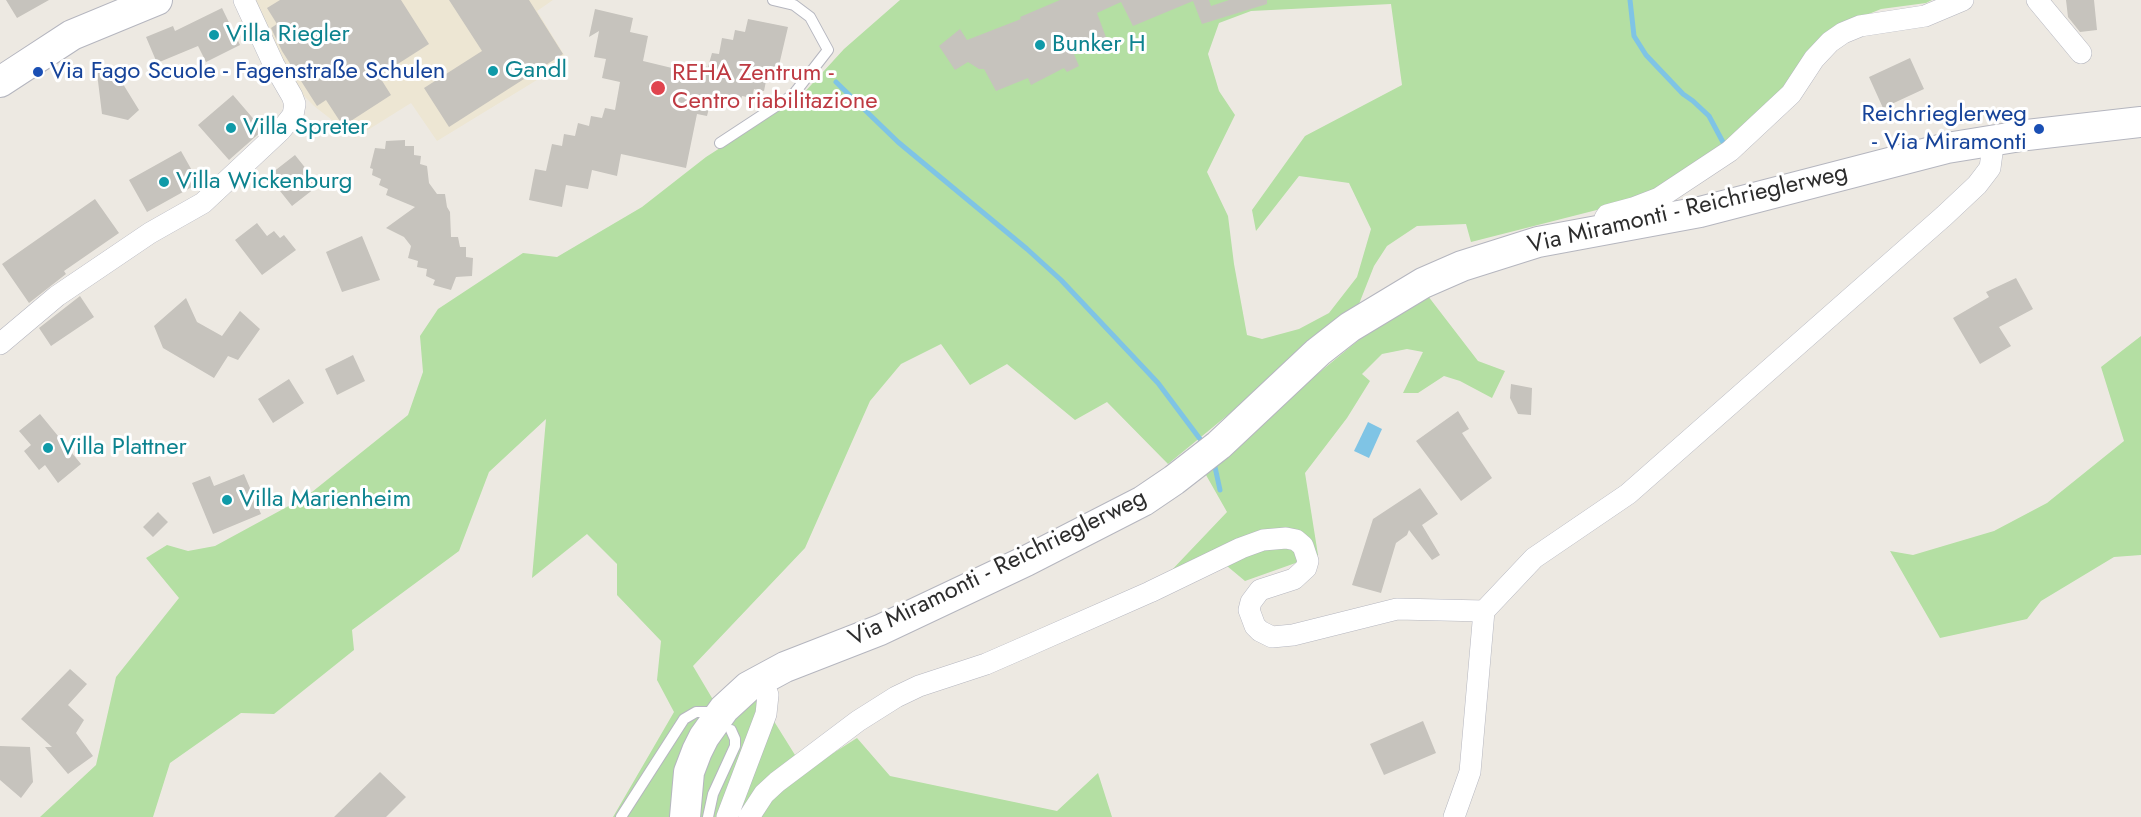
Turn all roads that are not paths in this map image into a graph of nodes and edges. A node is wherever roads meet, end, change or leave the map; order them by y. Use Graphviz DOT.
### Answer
graph roads {
  1 [pos="157,0"];
  2 [pos="244,0"];
  3 [pos="773,0"];
  4 [pos="1963,0"];
  5 [pos="2037,0"];
  6 [pos="2081,53"];
  7 [pos="0,82"];
  8 [pos="2141,122"];
  9 [pos="1988,141"];
  10 [pos="720,142"];
  11 [pos="1606,228"];
  12 [pos="0,344"];
  13 [pos="1484,611"];
  14 [pos="762,680"];
  15 [pos="707,712"];
  16 [pos="731,730"];
  17 [pos="621,817"];
  18 [pos="685,817"];
  19 [pos="708,817"];
  20 [pos="727,817"];
  21 [pos="749,817"];
  22 [pos="1454,817"];
  1 -- 7 [label="main road"];
  2 -- 12 [label="street"];
  3 -- 10 [label="lane"];
  4 -- 11 [label="street"];
  5 -- 6 [label="street"];
  8 -- 9 [label="main road, Via Miramonti - Reichrieglerweg"];
  9 -- 11 [label="main road, Via Miramonti - Reichrieglerweg"];
  9 -- 13 [label="street"];
  11 -- 14 [label="main road, Via Miramonti - Reichrieglerweg"];
  13 -- 21 [label="street"];
  13 -- 22 [label="street"];
  14 -- 18 [label="main road, Via Miramonti - Reichrieglerweg"];
  14 -- 20 [label="street"];
  15 -- 17 [label="lane"];
  16 -- 19 [label="lane"];
}
